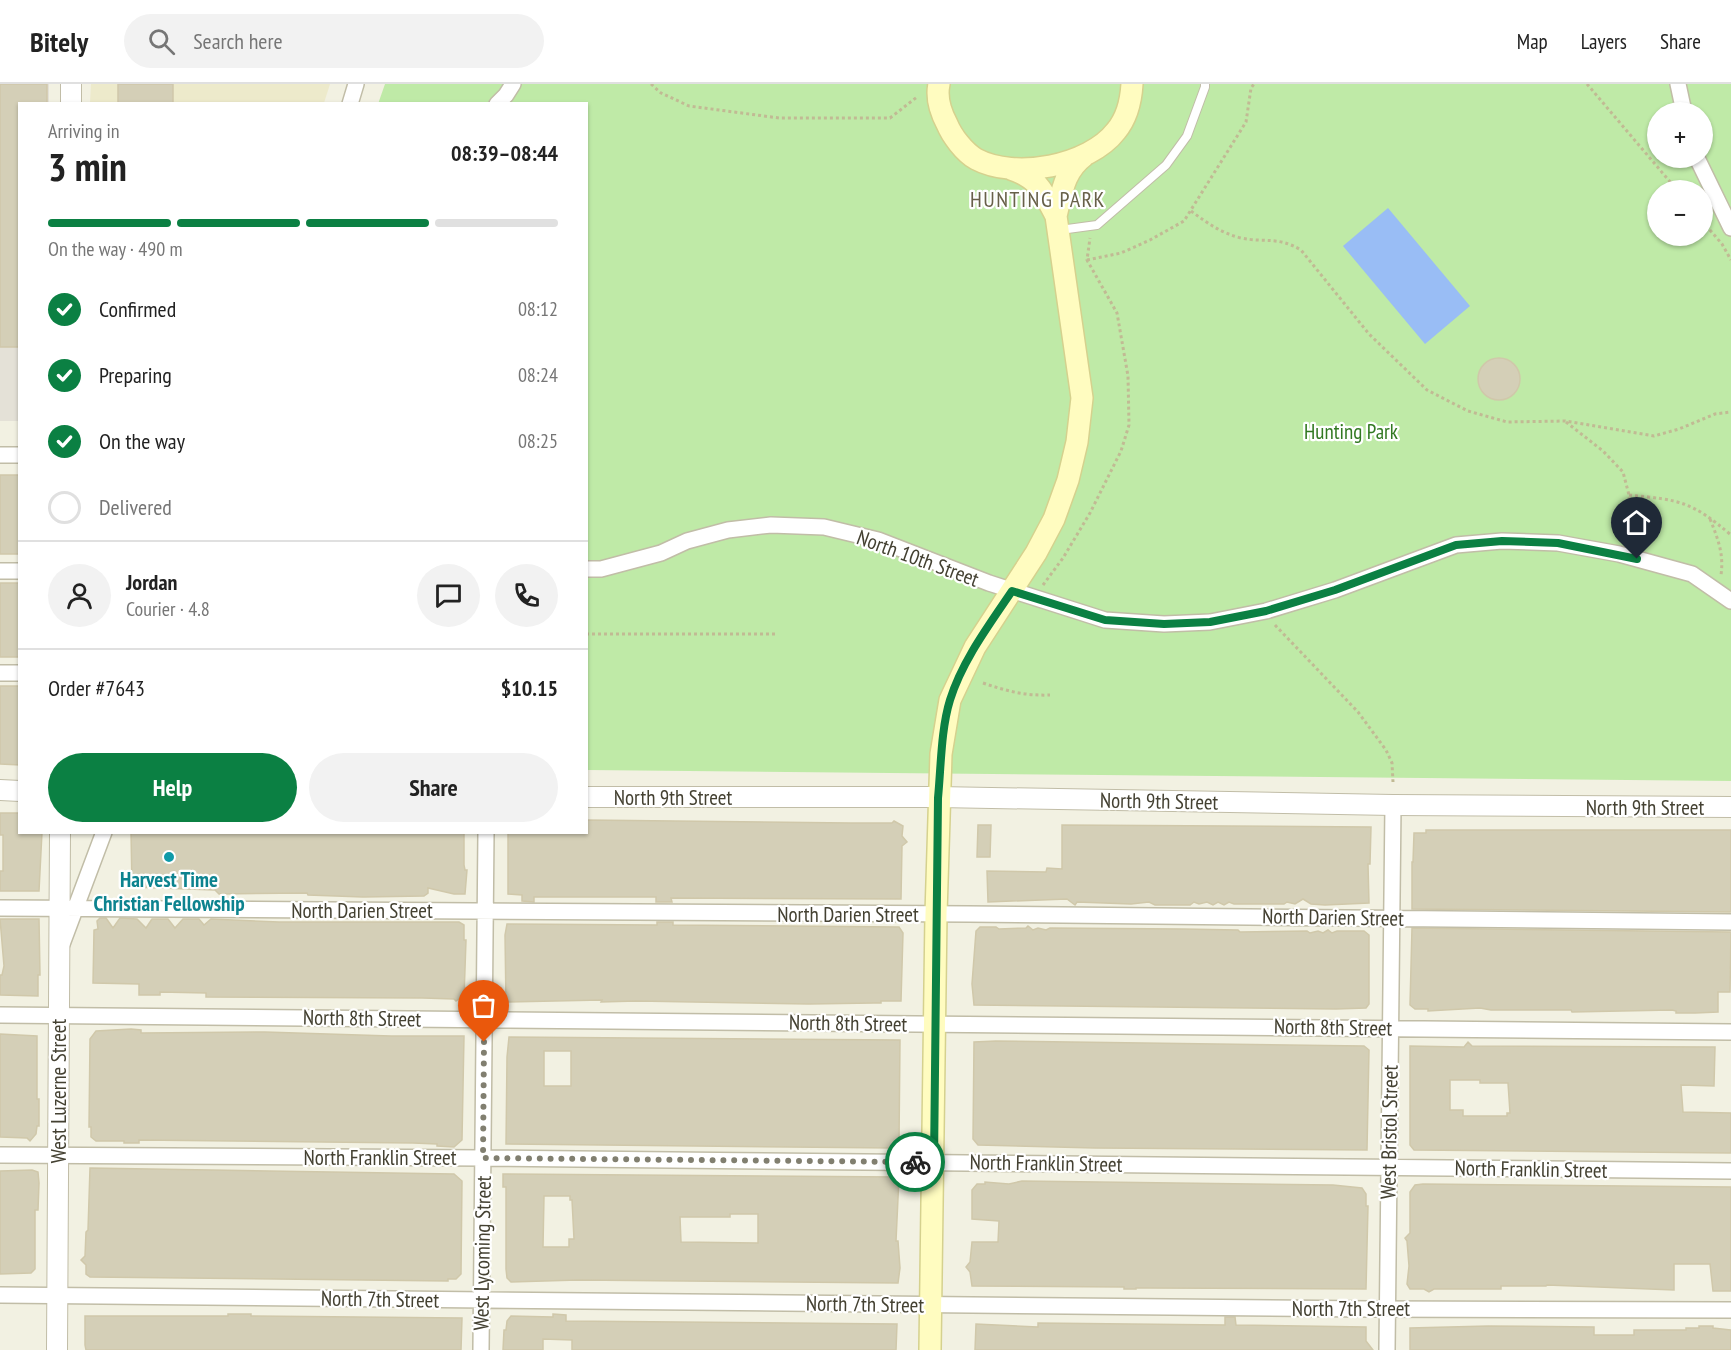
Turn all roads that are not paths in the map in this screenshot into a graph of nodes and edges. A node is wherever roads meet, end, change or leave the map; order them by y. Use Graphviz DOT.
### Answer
graph roads {
  1 [pos="71,84"];
  2 [pos="356,84"];
  3 [pos="513,84"];
  4 [pos="939,84"];
  5 [pos="1132,84"];
  6 [pos="1204,84"];
  7 [pos="1678,84"];
  8 [pos="70,102"];
  9 [pos="351,102"];
  10 [pos="499,102"];
  11 [pos="1682,102"];
  12 [pos="1084,156"];
  13 [pos="1008,168"];
  14 [pos="1702,168"];
  15 [pos="1058,223"];
  16 [pos="1731,228"];
  17 [pos="0,455"];
  18 [pos="18,455"];
  19 [pos="588,569"];
  20 [pos="0,570"];
  21 [pos="18,571"];
  22 [pos="1012,591"];
  23 [pos="1731,601"];
  24 [pos="0,673"];
  25 [pos="18,673"];
  26 [pos="0,790"];
  27 [pos="18,790"];
  28 [pos="588,797"];
  29 [pos="938,798"];
  30 [pos="1393,805"];
  31 [pos="1731,807"];
  32 [pos="60,834"];
  33 [pos="103,834"];
  34 [pos="486,834"];
  35 [pos="0,908"];
  36 [pos="68,908"];
  37 [pos="485,911"];
  38 [pos="936,914"];
  39 [pos="1392,918"];
  40 [pos="1731,922"];
  41 [pos="0,1014"];
  42 [pos="59,1015"];
  43 [pos="484,1019"];
  44 [pos="935,1023"];
  45 [pos="1390,1027"];
  46 [pos="1731,1032"];
  47 [pos="0,1155"];
  48 [pos="58,1155"];
  49 [pos="483,1158"];
  50 [pos="934,1162"];
  51 [pos="1389,1168"];
  52 [pos="1731,1171"];
  53 [pos="0,1295"];
  54 [pos="57,1296"];
  55 [pos="481,1300"];
  56 [pos="930,1304"];
  57 [pos="1387,1309"];
  58 [pos="1731,1310"];
  59 [pos="57,1350"];
  60 [pos="481,1350"];
  61 [pos="930,1350"];
  62 [pos="1387,1350"];
  1 -- 8 [label="street"];
  2 -- 9 [label="street"];
  3 -- 10 [label="street"];
  4 -- 13 [label="main road"];
  5 -- 12 [label="main road"];
  6 -- 15 [label="lane"];
  7 -- 11 [label="street"];
  12 -- 13 [label="main road"];
  12 -- 15 [label="main road"];
  13 -- 15 [label="main road"];
  14 -- 16 [label="street"];
  15 -- 22 [label="main road"];
  17 -- 18 [label="street"];
  19 -- 22 [label="street, North 10th Street"];
  20 -- 21 [label="street"];
  22 -- 23 [label="street, North 10th Street"];
  22 -- 29 [label="main road"];
  24 -- 25 [label="street"];
  26 -- 27 [label="street"];
  28 -- 29 [label="street, North 9th Street"];
  29 -- 30 [label="street, North 9th Street"];
  29 -- 38 [label="main road"];
  30 -- 31 [label="street, North 9th Street"];
  30 -- 39 [label="street, West Bristol Street"];
  32 -- 36 [label="street, West Luzerne Street"];
  33 -- 36 [label="street"];
  34 -- 37 [label="street, West Lycoming Street"];
  35 -- 36 [label="street, North Darien Street"];
  36 -- 37 [label="street, North Darien Street"];
  36 -- 42 [label="street, West Luzerne Street"];
  37 -- 38 [label="street, North Darien Street"];
  37 -- 43 [label="street, West Lycoming Street"];
  38 -- 39 [label="street, North Darien Street"];
  38 -- 44 [label="main road"];
  39 -- 40 [label="street, North Darien Street"];
  39 -- 45 [label="street, West Bristol Street"];
  41 -- 42 [label="street, North 8th Street"];
  42 -- 43 [label="street, North 8th Street"];
  42 -- 48 [label="street, West Luzerne Street"];
  43 -- 44 [label="street, North 8th Street"];
  43 -- 49 [label="street, West Lycoming Street"];
  44 -- 45 [label="street, North 8th Street"];
  44 -- 50 [label="main road"];
  45 -- 46 [label="street, North 8th Street"];
  45 -- 51 [label="street, West Bristol Street"];
  47 -- 48 [label="street, North Franklin Street"];
  48 -- 49 [label="street, North Franklin Street"];
  48 -- 54 [label="street, West Luzerne Street"];
  49 -- 50 [label="street, North Franklin Street"];
  49 -- 55 [label="street, West Lycoming Street"];
  50 -- 51 [label="street, North Franklin Street"];
  50 -- 56 [label="main road"];
  51 -- 52 [label="street, North Franklin Street"];
  51 -- 57 [label="street, West Bristol Street"];
  53 -- 54 [label="street, North 7th Street"];
  54 -- 55 [label="street, North 7th Street"];
  54 -- 59 [label="street, West Luzerne Street"];
  55 -- 56 [label="street, North 7th Street"];
  55 -- 60 [label="street, West Lycoming Street"];
  56 -- 57 [label="street, North 7th Street"];
  56 -- 61 [label="main road"];
  57 -- 58 [label="street, North 7th Street"];
  57 -- 62 [label="street, West Bristol Street"];
}
